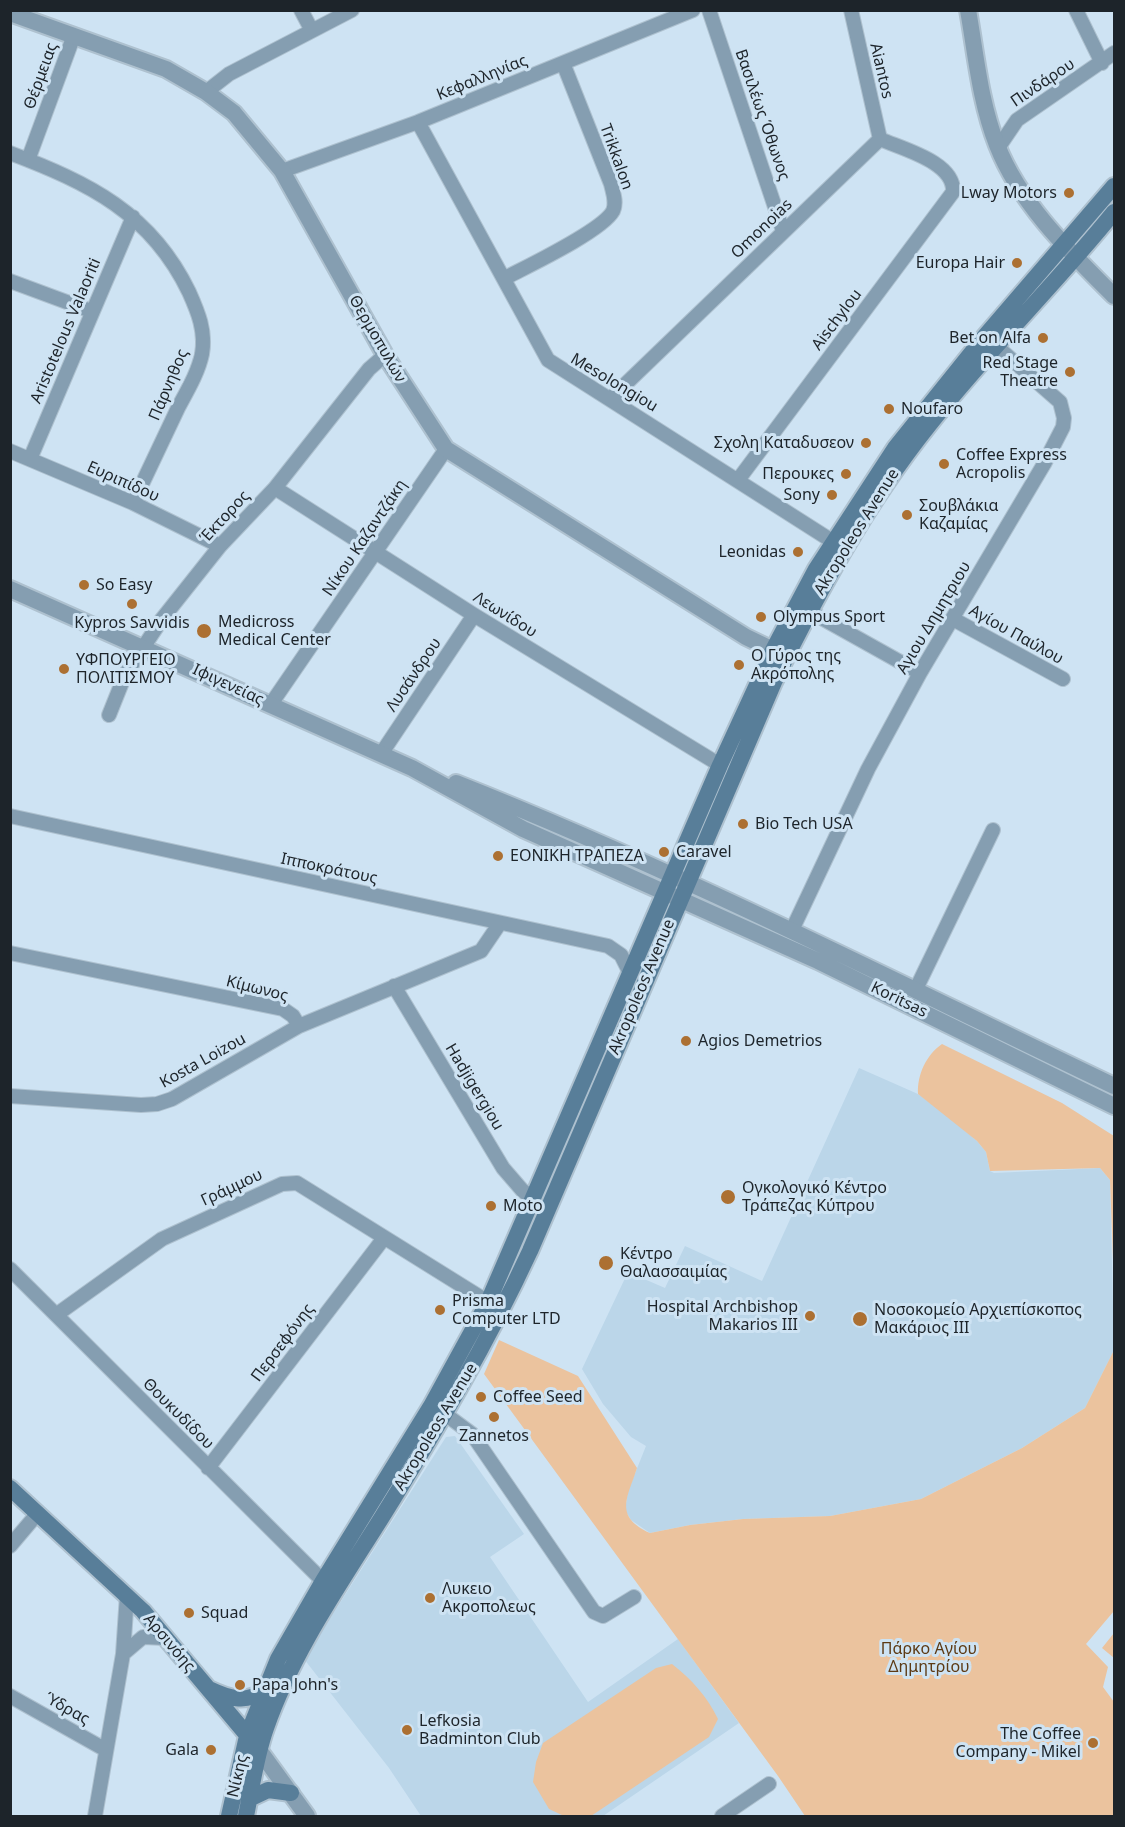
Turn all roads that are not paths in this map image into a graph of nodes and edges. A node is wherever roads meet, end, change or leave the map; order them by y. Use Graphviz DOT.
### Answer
graph roads {
  1 [pos="301,10"];
  2 [pos="352,10"];
  3 [pos="693,10"];
  4 [pos="709,10"];
  5 [pos="851,10"];
  6 [pos="968,10"];
  7 [pos="1076,10"];
  8 [pos="10,13"];
  9 [pos="311,29"];
  10 [pos="73,38"];
  11 [pos="1114,53"];
  12 [pos="563,63"];
  13 [pos="1102,63"];
  14 [pos="206,92"];
  15 [pos="418,122"];
  16 [pos="880,139"];
  17 [pos="998,148"];
  18 [pos="10,153"];
  19 [pos="28,160"];
  20 [pos="282,171"];
  21 [pos="1114,186"];
  22 [pos="1114,212"];
  23 [pos="133,217"];
  24 [pos="783,231"];
  25 [pos="1070,252"];
  26 [pos="505,278"];
  27 [pos="10,281"];
  28 [pos="1114,296"];
  29 [pos="92,311"];
  30 [pos="995,345"];
  31 [pos="385,355"];
  32 [pos="610,399"];
  33 [pos="446,449"];
  34 [pos="10,451"];
  35 [pos="30,459"];
  36 [pos="738,480"];
  37 [pos="275,488"];
  38 [pos="133,503"];
  39 [pos="832,541"];
  40 [pos="220,546"];
  41 [pos="375,553"];
  42 [pos="10,589"];
  43 [pos="809,611"];
  44 [pos="474,615"];
  45 [pos="953,619"];
  46 [pos="145,647"];
  47 [pos="773,650"];
  48 [pos="920,673"];
  49 [pos="1063,679"];
  50 [pos="271,704"];
  51 [pos="109,715"];
  52 [pos="381,754"];
  53 [pos="720,765"];
  54 [pos="412,768"];
  55 [pos="10,816"];
  56 [pos="993,830"];
  57 [pos="680,879"];
  58 [pos="673,896"];
  59 [pos="500,923"];
  60 [pos="792,930"];
  61 [pos="10,953"];
  62 [pos="629,971"];
  63 [pos="394,986"];
  64 [pos="916,989"];
  65 [pos="299,1026"];
  66 [pos="1114,1086"];
  67 [pos="10,1096"];
  68 [pos="1114,1106"];
  69 [pos="533,1199"];
  70 [pos="384,1238"];
  71 [pos="10,1269"];
  72 [pos="488,1302"];
  73 [pos="56,1315"];
  74 [pos="445,1414"];
  75 [pos="208,1468"];
  76 [pos="10,1488"];
  77 [pos="38,1513"];
  78 [pos="10,1546"];
  79 [pos="323,1581"];
  80 [pos="127,1594"];
  81 [pos="634,1597"];
  82 [pos="165,1638"];
  83 [pos="123,1654"];
  84 [pos="207,1688"];
  85 [pos="264,1691"];
  86 [pos="10,1696"];
  87 [pos="247,1736"];
  88 [pos="106,1750"];
  89 [pos="259,1750"];
  90 [pos="770,1784"];
  91 [pos="291,1793"];
  92 [pos="249,1799"];
  93 [pos="95,1816"];
  94 [pos="229,1816"];
  95 [pos="246,1816"];
  96 [pos="307,1816"];
  97 [pos="722,1816"];
  1 -- 9 [label="street"];
  2 -- 9 [label="street"];
  3 -- 12 [label="street, Κεφαλληνίας"];
  4 -- 24 [label="street, Βασιλέως Όθωνος"];
  5 -- 16 [label="street, Aiantos"];
  6 -- 17 [label="street"];
  7 -- 13 [label="street"];
  8 -- 10 [label="street, Θερμοπυλών"];
  9 -- 14 [label="street"];
  10 -- 14 [label="street, Θερμοπυλών"];
  10 -- 19 [label="street, Θέρμειας"];
  11 -- 13 [label="street, Πινδάρου"];
  12 -- 15 [label="street, Κεφαλληνίας"];
  12 -- 26 [label="street, Trikkalon"];
  13 -- 17 [label="street, Πινδάρου"];
  14 -- 20 [label="street, Θερμοπυλών"];
  15 -- 20 [label="street, Κεφαλληνίας"];
  15 -- 26 [label="street, Mesolongiou"];
  16 -- 24 [label="street, Omonoias"];
  16 -- 36 [label="street, Aischylou"];
  17 -- 25 [label="street"];
  18 -- 19 [label="street, Πάρνηθος"];
  19 -- 23 [label="street, Πάρνηθος"];
  20 -- 31 [label="street, Θερμοπυλών"];
  21 -- 25 [label="main road"];
  22 -- 25 [label="main road"];
  23 -- 29 [label="street, Aristotelous Valaoriti"];
  23 -- 38 [label="street, Πάρνηθος"];
  24 -- 32 [label="street, Omonoias"];
  25 -- 28 [label="street"];
  25 -- 30 [label="main road, Akropoleos Avenue"];
  25 -- 39 [label="main road, Akropoleos Avenue"];
  26 -- 32 [label="street, Mesolongiou"];
  27 -- 29 [label="street"];
  29 -- 35 [label="street, Aristotelous Valaoriti"];
  30 -- 43 [label="main road, Akropoleos Avenue"];
  30 -- 45 [label="street, Αγιου Δημητριου"];
  31 -- 33 [label="street, Θερμοπυλών"];
  31 -- 37 [label="street, Έκτορος"];
  32 -- 36 [label="street, Mesolongiou"];
  33 -- 41 [label="street, Νίκου Καζαντζάκη"];
  33 -- 47 [label="street, Θερμοπυλών"];
  34 -- 35 [label="street, Ευριπίδου"];
  35 -- 38 [label="street, Ευριπίδου"];
  36 -- 39 [label="street, Mesolongiou"];
  37 -- 40 [label="street, Έκτορος"];
  37 -- 41 [label="street, Λεωνίδου"];
  38 -- 40 [label="street, Ευριπίδου"];
  39 -- 47 [label="main road, Akropoleos Avenue"];
  40 -- 46 [label="street, Έκτορος"];
  41 -- 44 [label="street, Λεωνίδου"];
  41 -- 50 [label="street, Νίκου Καζαντζάκη"];
  42 -- 46 [label="street, Ιφιγενείας"];
  43 -- 48 [label="street"];
  43 -- 57 [label="main road, Akropoleos Avenue"];
  44 -- 52 [label="street, Λυσάνδρου"];
  44 -- 53 [label="street, Λεωνίδου"];
  45 -- 48 [label="street, Αγιου Δημητριου"];
  45 -- 49 [label="street, Αγίου Παύλου"];
  46 -- 50 [label="street, Ιφιγενείας"];
  46 -- 51 [label="street, Έκτορος"];
  47 -- 53 [label="main road, Akropoleos Avenue"];
  48 -- 60 [label="street, Αγιου Δημητριου"];
  50 -- 52 [label="street, Ιφιγενείας"];
  52 -- 54 [label="street, Ιφιγενείας"];
  53 -- 57 [label="main road, Akropoleos Avenue"];
  54 -- 57 [label="street, Ιφιγενείας"];
  54 -- 58 [label="street, Ιφιγενείας"];
  55 -- 59 [label="street, Ιπποκράτους"];
  56 -- 64 [label="street"];
  57 -- 58 [label="main road, Akropoleos Avenue"];
  57 -- 60 [label="street, Koritsas"];
  58 -- 62 [label="main road, Akropoleos Avenue"];
  58 -- 68 [label="street, Koritsas"];
  58 -- 74 [label="main road, Akropoleos Avenue"];
  59 -- 62 [label="street, Ιπποκράτους"];
  59 -- 63 [label="street, Κίμωνος"];
  60 -- 64 [label="street, Koritsas"];
  61 -- 65 [label="street, Κίμωνος"];
  62 -- 69 [label="main road, Akropoleos Avenue"];
  63 -- 65 [label="street, Κίμωνος"];
  63 -- 69 [label="street, Hadjigergiou"];
  64 -- 66 [label="street, Koritsas"];
  65 -- 67 [label="street, Kosta Loizou"];
  69 -- 72 [label="main road, Akropoleos Avenue"];
  70 -- 72 [label="street, Γράμμου"];
  70 -- 73 [label="street, Γράμμου"];
  70 -- 75 [label="street, Περσεφόνης"];
  71 -- 73 [label="street, Θουκυδίδου"];
  72 -- 79 [label="main road, Akropoleos Avenue"];
  73 -- 75 [label="street, Θουκυδίδου"];
  74 -- 81 [label="street"];
  74 -- 89 [label="main road, Akropoleos Avenue"];
  75 -- 79 [label="street, Θουκυδίδου"];
  76 -- 77 [label="main road, Αρσινόης"];
  77 -- 78 [label="street"];
  77 -- 80 [label="main road, Αρσινόης"];
  79 -- 85 [label="main road, Akropoleos Avenue"];
  80 -- 82 [label="main road, Αρσινόης"];
  80 -- 83 [label="street"];
  82 -- 83 [label="street"];
  82 -- 84 [label="main road, Αρσινόης"];
  83 -- 88 [label="street"];
  84 -- 85 [label="main road"];
  84 -- 87 [label="main road, Αρσινόης"];
  85 -- 87 [label="main road, Akropoleos Avenue"];
  86 -- 88 [label="street, Ύδρας"];
  87 -- 89 [label="main road, Αρσινόης"];
  87 -- 94 [label="main road, Νίκης"];
  88 -- 93 [label="street"];
  89 -- 91 [label="street, Αρσινόης"];
  89 -- 92 [label="main road, Νίκης"];
  90 -- 97 [label="street"];
  91 -- 92 [label="main road"];
  91 -- 96 [label="street, Αρσινόης"];
  92 -- 95 [label="main road, Νίκης"];
}
